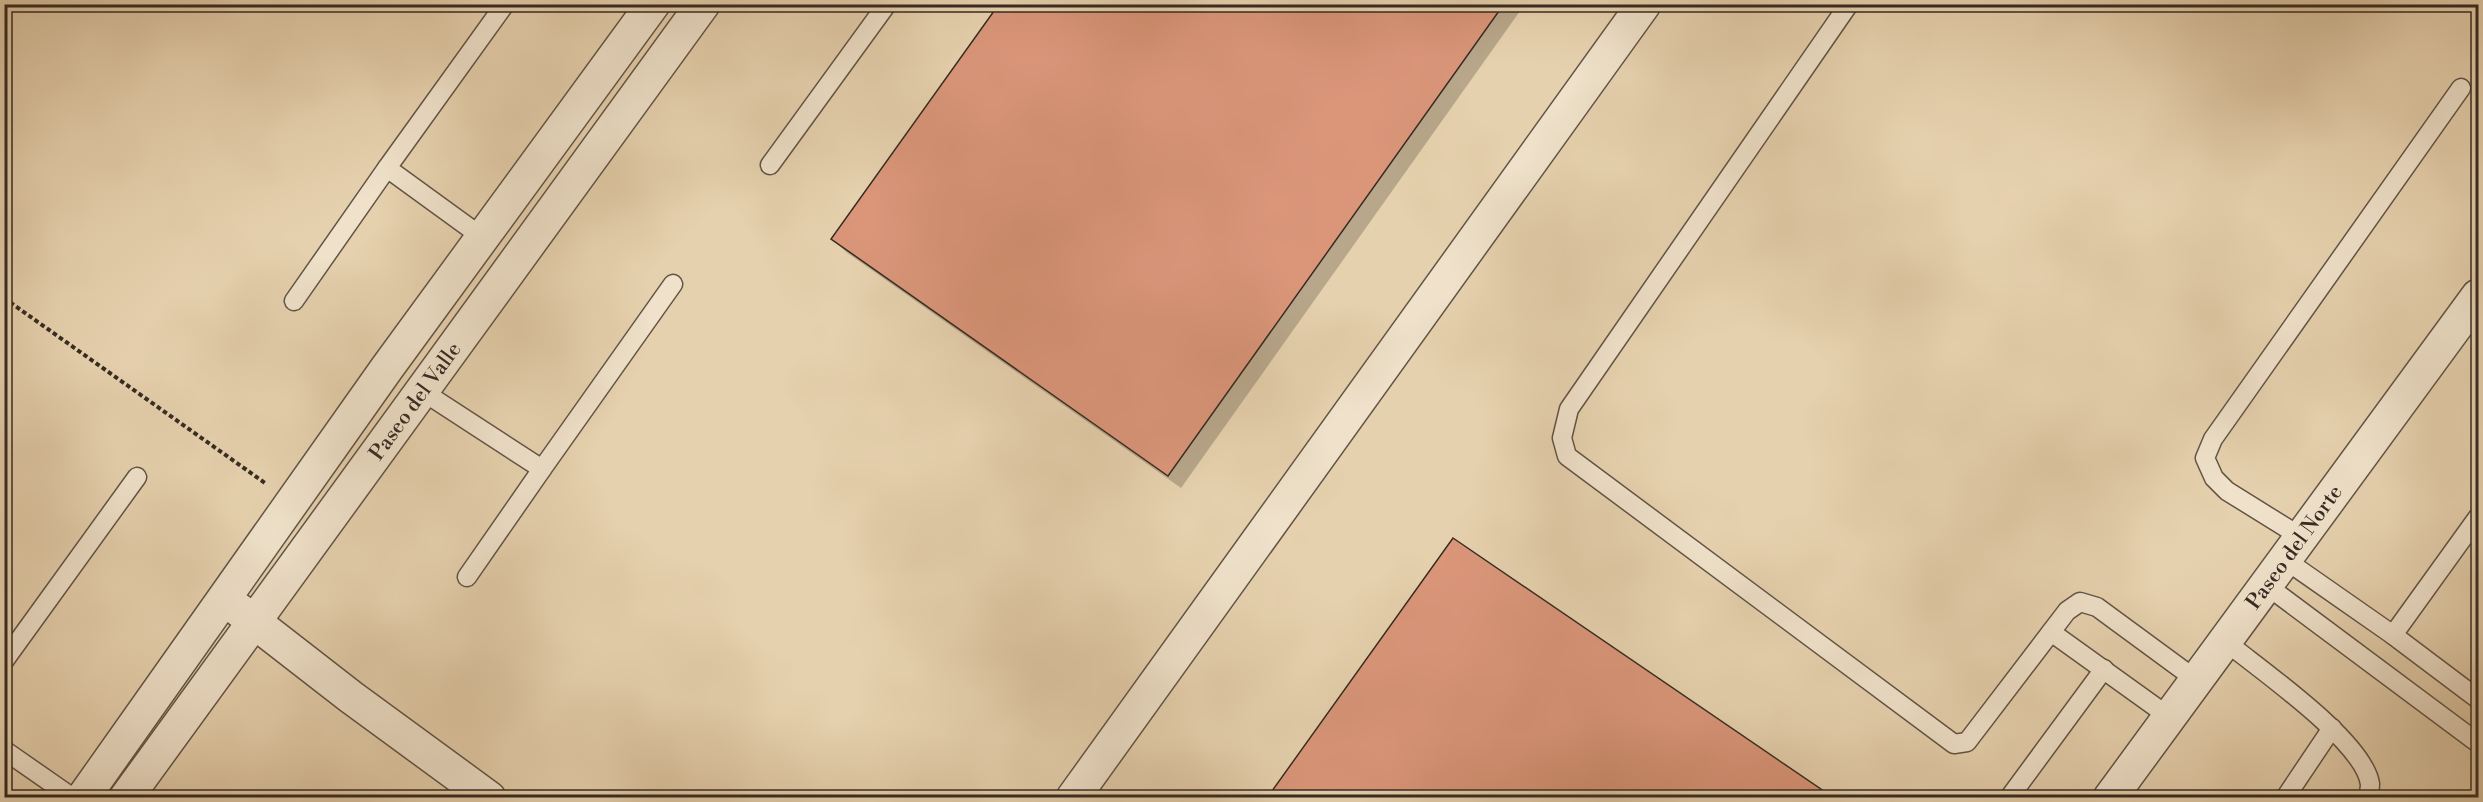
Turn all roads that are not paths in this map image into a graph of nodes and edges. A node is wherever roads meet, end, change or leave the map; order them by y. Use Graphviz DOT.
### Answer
graph roads {
  1 [pos="505,4"];
  2 [pos="653,4"];
  3 [pos="703,4"];
  4 [pos="887,4"];
  5 [pos="1644,4"];
  6 [pos="1849,4"];
  7 [pos="2461,88"];
  8 [pos="770,165"];
  9 [pos="387,168"];
  10 [pos="482,237"];
  11 [pos="673,284"];
  12 [pos="2478,296"];
  13 [pos="294,301"];
  14 [pos="422,391"];
  15 [pos="542,469"];
  16 [pos="137,477"];
  17 [pos="2478,517"];
  18 [pos="2284,560"];
  19 [pos="467,577"];
  20 [pos="224,599"];
  21 [pos="255,622"];
  22 [pos="2051,632"];
  23 [pos="2393,635"];
  24 [pos="2225,641"];
  25 [pos="4,661"];
  26 [pos="2104,669"];
  27 [pos="2195,679"];
  28 [pos="2478,699"];
  29 [pos="2168,716"];
  30 [pos="2332,728"];
  31 [pos="2478,743"];
  32 [pos="4,750"];
  33 [pos="73,798"];
  34 [pos="82,798"];
  35 [pos="126,798"];
  36 [pos="489,798"];
  37 [pos="1073,798"];
  38 [pos="2009,798"];
  39 [pos="2110,798"];
  40 [pos="2286,798"];
  41 [pos="2368,798"];
  1 -- 9 [label="lane"];
  2 -- 10 [label="street, Paseo del Valle"];
  3 -- 14 [label="street, Paseo del Valle"];
  4 -- 8 [label="lane"];
  5 -- 37 [label="street"];
  6 -- 22 [label="lane"];
  7 -- 18 [label="lane"];
  9 -- 10 [label="lane"];
  9 -- 13 [label="lane"];
  10 -- 20 [label="street, Paseo del Valle"];
  11 -- 15 [label="lane"];
  12 -- 18 [label="street, Paseo del Norte"];
  14 -- 15 [label="lane"];
  14 -- 21 [label="street, Paseo del Valle"];
  15 -- 19 [label="lane"];
  16 -- 25 [label="lane"];
  17 -- 23 [label="lane"];
  18 -- 23 [label="lane"];
  18 -- 24 [label="street, Paseo del Norte"];
  18 -- 31 [label="lane"];
  20 -- 21 [label="street"];
  20 -- 34 [label="street, Paseo del Valle"];
  21 -- 35 [label="street, Paseo del Valle"];
  21 -- 36 [label="street"];
  22 -- 26 [label="lane"];
  22 -- 27 [label="lane"];
  23 -- 28 [label="lane"];
  24 -- 27 [label="street, Paseo del Norte"];
  24 -- 30 [label="lane"];
  26 -- 29 [label="lane"];
  26 -- 38 [label="lane"];
  27 -- 29 [label="street, Paseo del Norte"];
  29 -- 39 [label="street, Paseo del Norte"];
  30 -- 40 [label="lane"];
  30 -- 41 [label="lane"];
  32 -- 33 [label="lane"];
}
